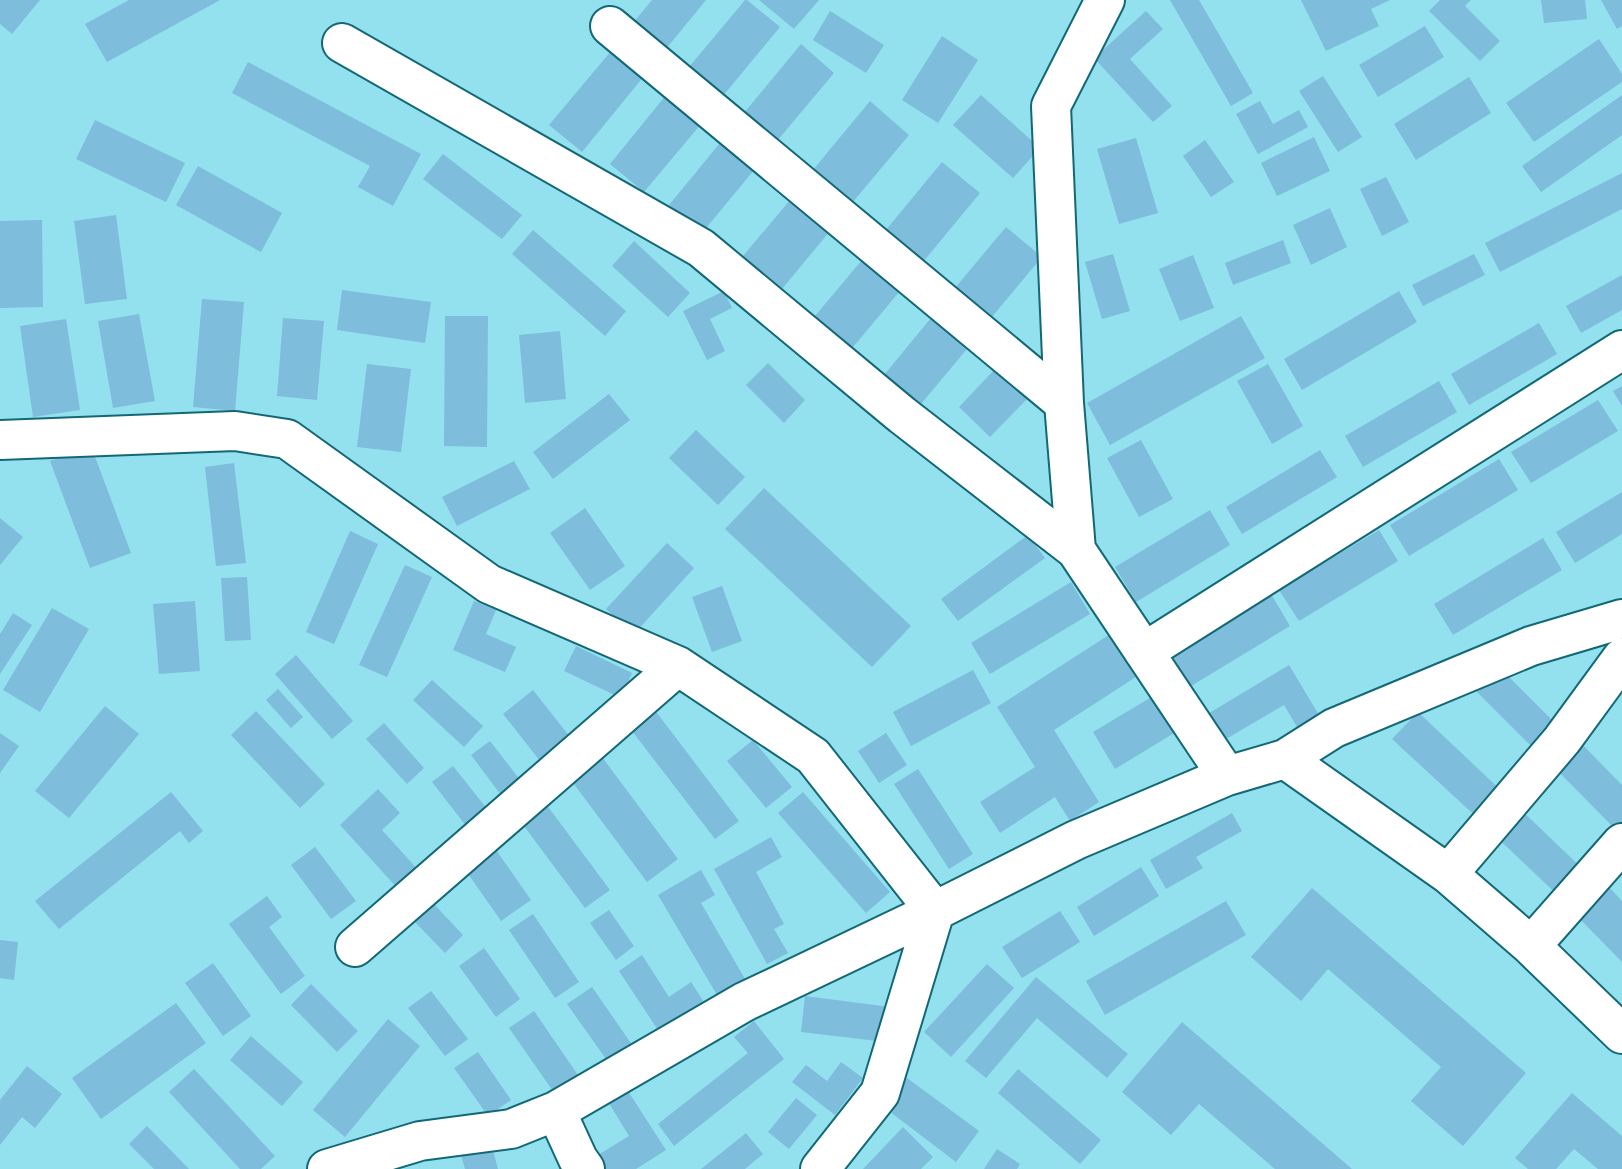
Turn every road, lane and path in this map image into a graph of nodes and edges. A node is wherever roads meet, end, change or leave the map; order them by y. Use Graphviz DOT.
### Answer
graph roads {
  1 [pos="1105,0"];
  2 [pos="610,26"];
  3 [pos="342,43"];
  4 [pos="1622,349"];
  5 [pos="1064,403"];
  6 [pos="0,440"];
  7 [pos="1076,550"];
  8 [pos="1622,619"];
  9 [pos="1144,652"];
  10 [pos="1622,658"];
  11 [pos="678,666"];
  12 [pos="1285,760"];
  13 [pos="1227,776"];
  14 [pos="1622,843"];
  15 [pos="1448,874"];
  16 [pos="935,911"];
  17 [pos="1531,946"];
  18 [pos="355,947"];
  19 [pos="1622,1034"];
  20 [pos="556,1111"];
  21 [pos="327,1169"];
  22 [pos="585,1169"];
  23 [pos="820,1169"];
  1 -- 5 [label="street"];
  2 -- 5 [label="street"];
  3 -- 7 [label="street"];
  4 -- 9 [label="street"];
  5 -- 7 [label="street"];
  6 -- 11 [label="street"];
  7 -- 9 [label="street"];
  8 -- 12 [label="street"];
  9 -- 13 [label="street"];
  10 -- 15 [label="street"];
  11 -- 16 [label="street"];
  11 -- 18 [label="street"];
  12 -- 13 [label="street"];
  12 -- 15 [label="street"];
  13 -- 16 [label="street"];
  14 -- 17 [label="street"];
  15 -- 17 [label="street"];
  16 -- 20 [label="street"];
  16 -- 23 [label="street"];
  17 -- 19 [label="street"];
  20 -- 21 [label="street"];
  20 -- 22 [label="street"];
}
